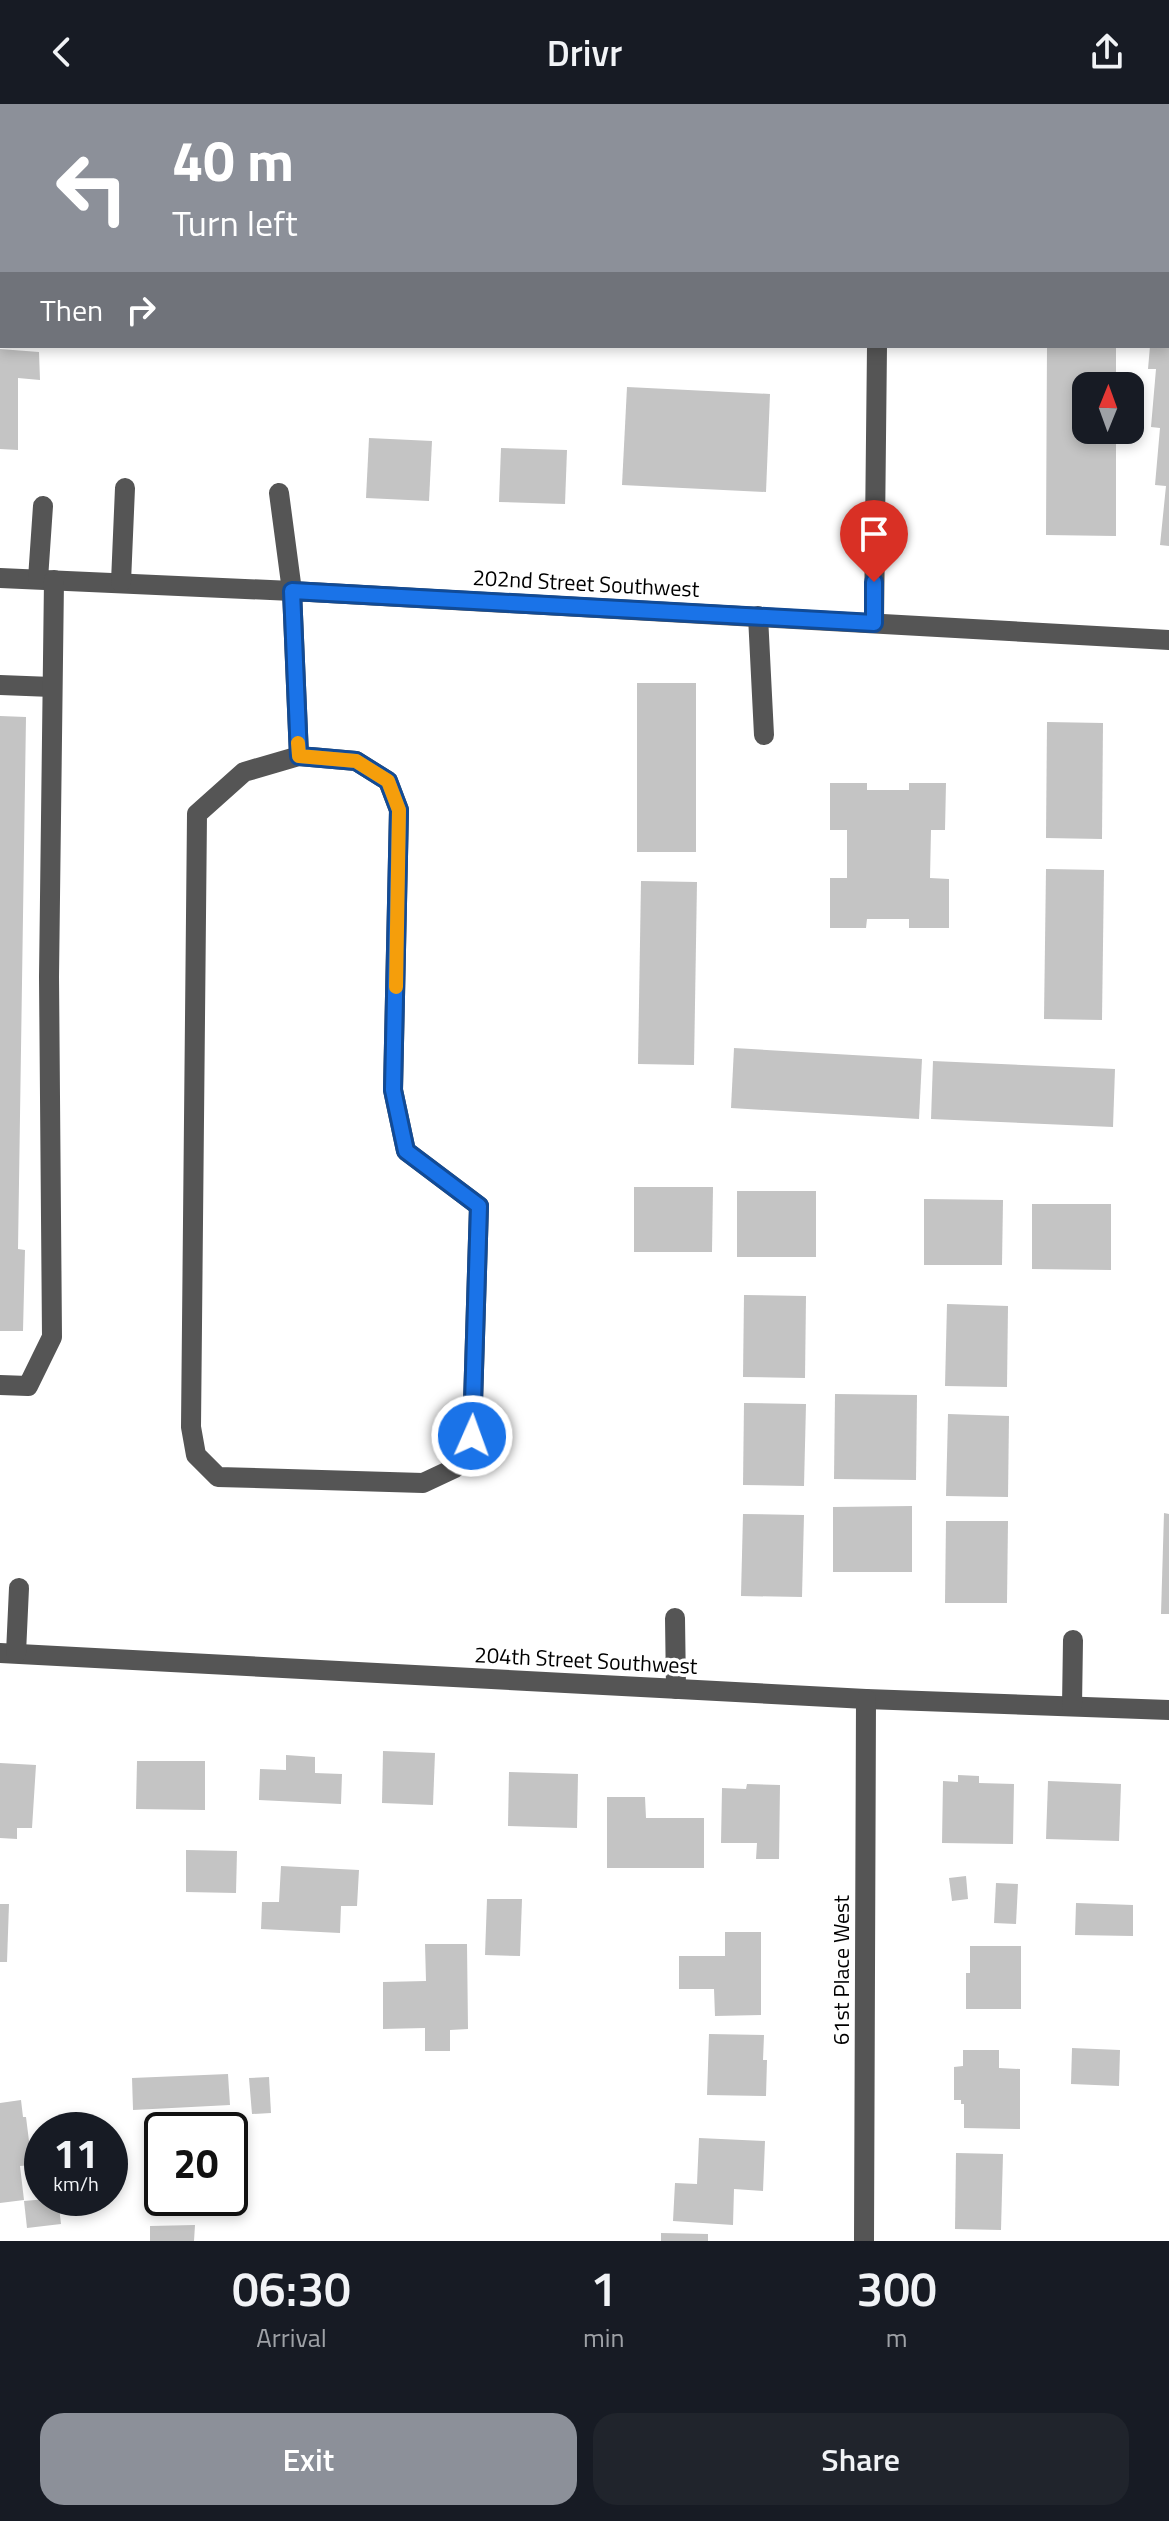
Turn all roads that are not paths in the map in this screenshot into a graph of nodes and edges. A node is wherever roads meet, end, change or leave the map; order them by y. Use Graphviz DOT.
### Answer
graph roads {
  1 [pos="877,348"];
  2 [pos="125,488"];
  3 [pos="279,493"];
  4 [pos="43,506"];
  5 [pos="0,578"];
  6 [pos="46,580"];
  7 [pos="121,582"];
  8 [pos="292,591"];
  9 [pos="758,616"];
  10 [pos="874,623"];
  11 [pos="1169,640"];
  12 [pos="0,685"];
  13 [pos="52,687"];
  14 [pos="764,735"];
  15 [pos="299,756"];
  16 [pos="0,1385"];
  17 [pos="19,1588"];
  18 [pos="675,1618"];
  19 [pos="1073,1640"];
  20 [pos="8,1653"];
  21 [pos="676,1689"];
  22 [pos="866,1699"];
  23 [pos="1072,1706"];
  24 [pos="1169,1710"];
  25 [pos="864,2241"];
  1 -- 10 [label="street"];
  2 -- 7 [label="street"];
  3 -- 8 [label="street"];
  4 -- 6 [label="street"];
  5 -- 6 [label="street, 202nd Street Southwest"];
  6 -- 7 [label="street, 202nd Street Southwest"];
  6 -- 13 [label="street"];
  7 -- 8 [label="street, 202nd Street Southwest"];
  8 -- 9 [label="street, 202nd Street Southwest"];
  8 -- 15 [label="street"];
  9 -- 10 [label="street, 202nd Street Southwest"];
  9 -- 14 [label="street"];
  10 -- 11 [label="street, 202nd Street Southwest"];
  12 -- 13 [label="street"];
  13 -- 16 [label="street"];
  15 -- 15 [label="street"];
  17 -- 20 [label="street"];
  18 -- 21 [label="street"];
  19 -- 23 [label="street"];
  20 -- 21 [label="street, 204th Street Southwest"];
  21 -- 22 [label="street, 204th Street Southwest"];
  22 -- 23 [label="street, 204th Street Southwest"];
  22 -- 25 [label="street, 61st Place West"];
  23 -- 24 [label="street, 204th Street Southwest"];
}
